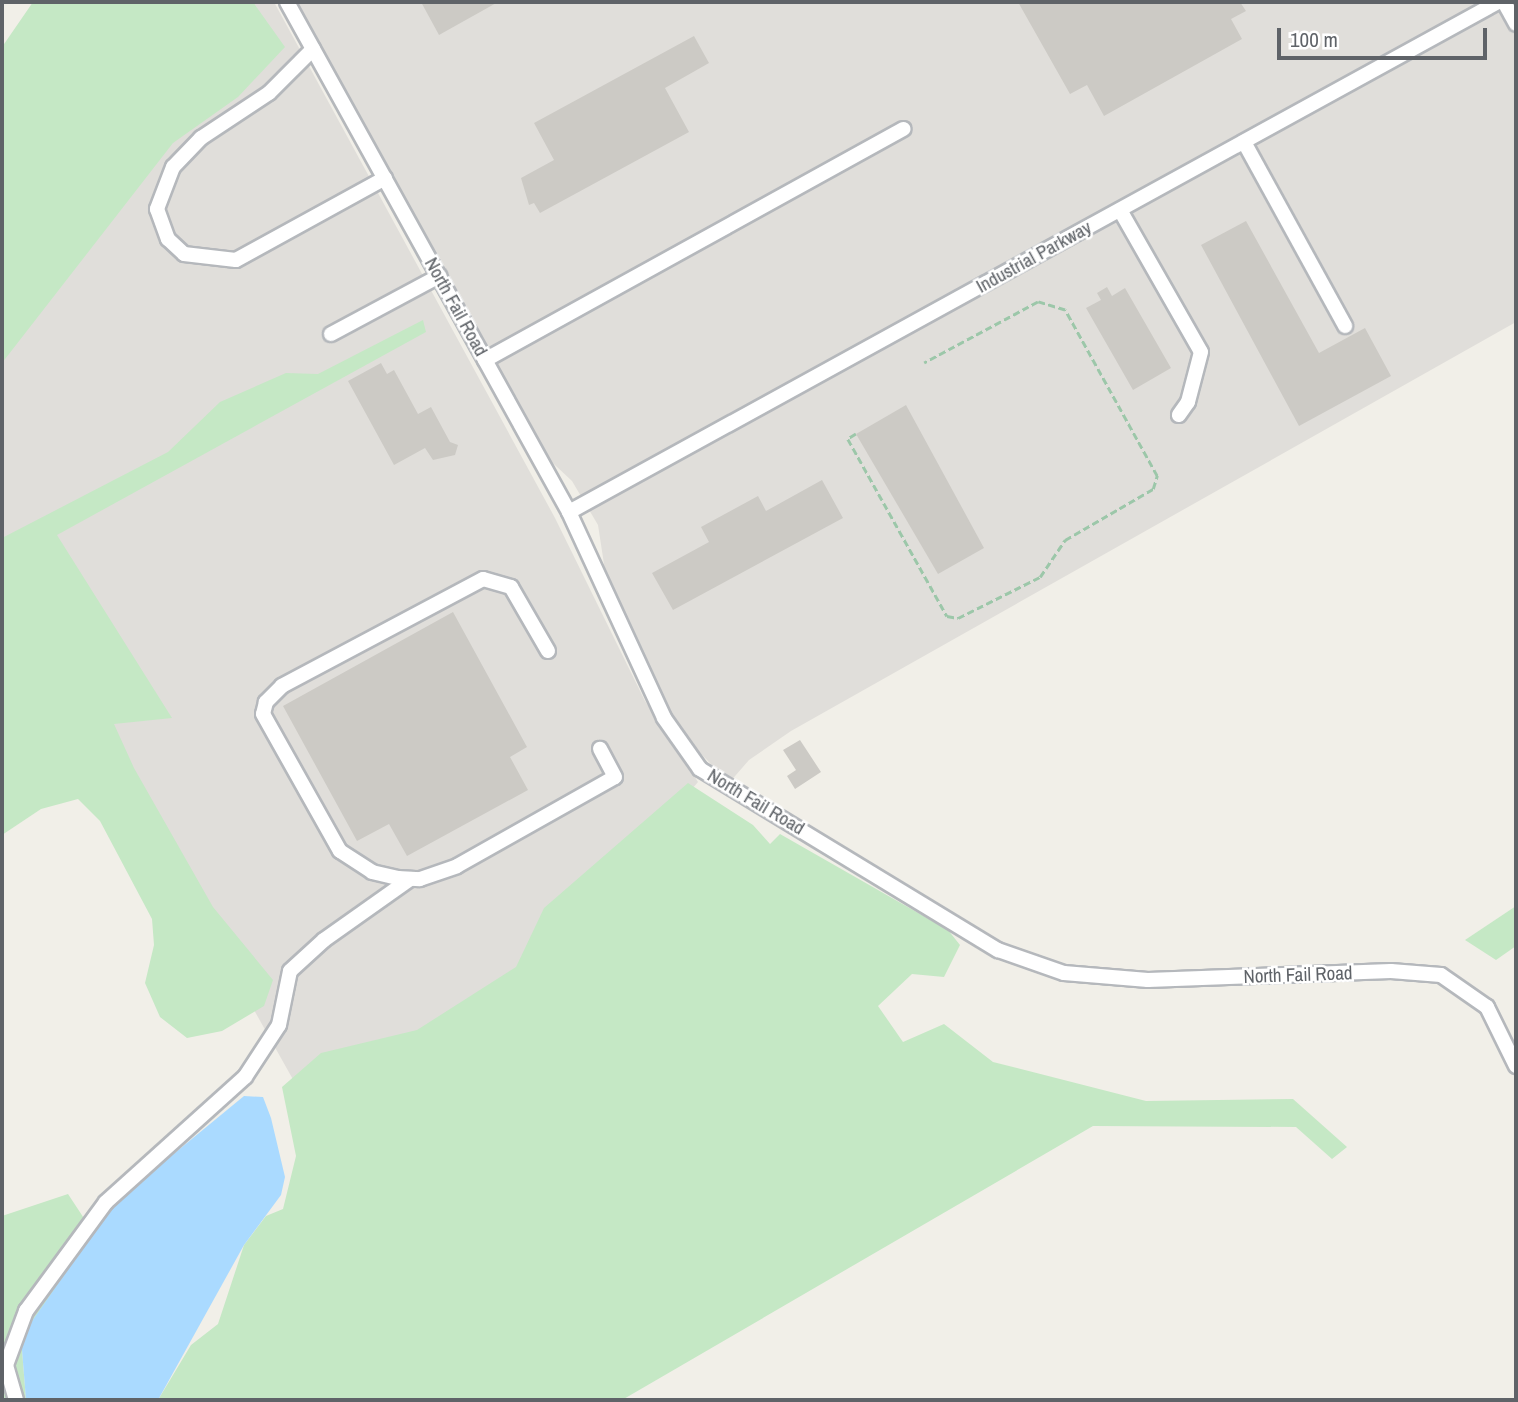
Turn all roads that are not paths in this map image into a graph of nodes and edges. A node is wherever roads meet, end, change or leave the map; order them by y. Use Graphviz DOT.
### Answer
graph roads {
  1 [pos="287,2"];
  2 [pos="1498,2"];
  3 [pos="1504,2"];
  4 [pos="1516,24"];
  5 [pos="313,49"];
  6 [pos="904,129"];
  7 [pos="1244,142"];
  8 [pos="385,178"];
  9 [pos="1120,210"];
  10 [pos="439,276"];
  11 [pos="1345,326"];
  12 [pos="331,334"];
  13 [pos="485,360"];
  14 [pos="1179,415"];
  15 [pos="569,512"];
  16 [pos="548,651"];
  17 [pos="600,749"];
  18 [pos="410,880"];
  19 [pos="1516,1066"];
  20 [pos="16,1400"];
  1 -- 5 [label="street, North Fail Road"];
  2 -- 7 [label="street, Industrial Parkway"];
  3 -- 4 [label="street"];
  5 -- 8 [label="street, North Fail Road"];
  5 -- 8 [label="street"];
  6 -- 13 [label="street"];
  7 -- 9 [label="street, Industrial Parkway"];
  7 -- 11 [label="street"];
  8 -- 10 [label="street, North Fail Road"];
  9 -- 14 [label="street"];
  9 -- 15 [label="street, Industrial Parkway"];
  10 -- 12 [label="street"];
  10 -- 13 [label="street, North Fail Road"];
  13 -- 15 [label="street, North Fail Road"];
  15 -- 19 [label="street, North Fail Road"];
  16 -- 18 [label="street"];
  17 -- 18 [label="street"];
  18 -- 20 [label="street"];
}
